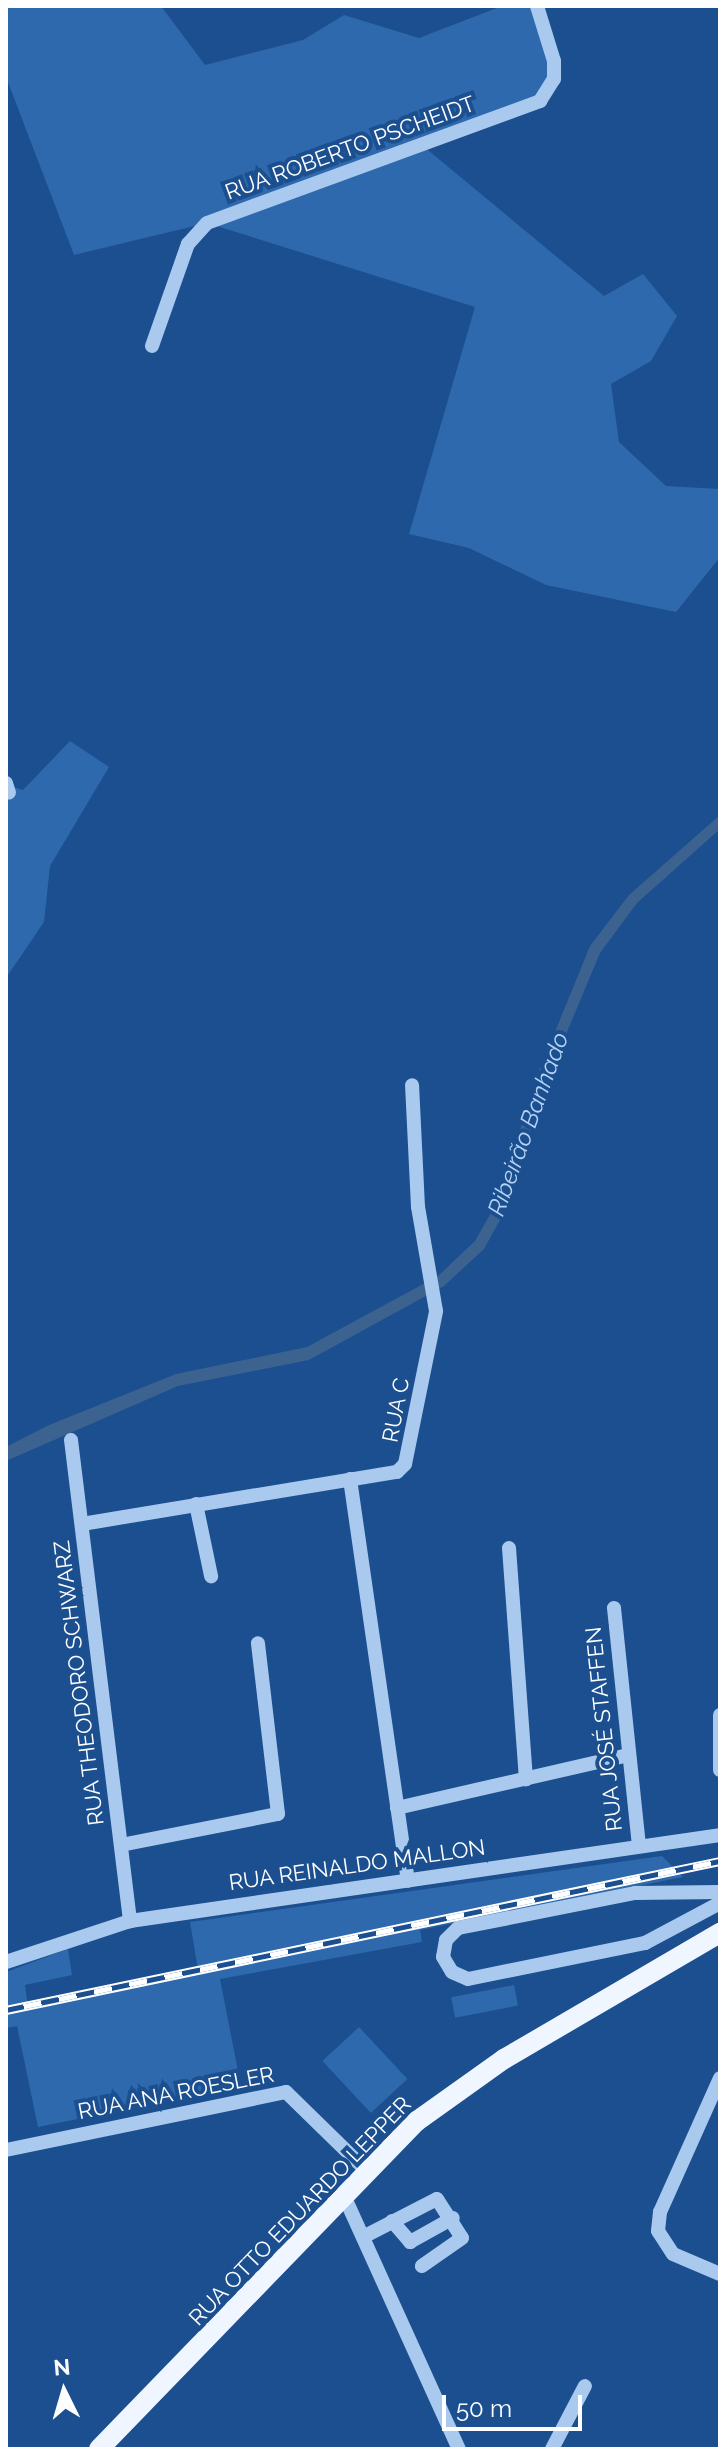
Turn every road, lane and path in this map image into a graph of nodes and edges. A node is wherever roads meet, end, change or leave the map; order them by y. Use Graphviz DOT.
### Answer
graph roads {
  1 [pos="537,6"];
  2 [pos="152,346"];
  3 [pos="412,1085"];
  4 [pos="71,1440"];
  5 [pos="350,1479"];
  6 [pos="196,1504"];
  7 [pos="82,1524"];
  8 [pos="509,1548"];
  9 [pos="211,1576"];
  10 [pos="614,1608"];
  11 [pos="258,1643"];
  12 [pos="720,1715"];
  13 [pos="629,1755"];
  14 [pos="720,1770"];
  15 [pos="526,1779"];
  16 [pos="397,1808"];
  17 [pos="720,1835"];
  18 [pos="121,1845"];
  19 [pos="639,1846"];
  20 [pos="408,1881"];
  21 [pos="720,1892"];
  22 [pos="720,1903"];
  23 [pos="130,1921"];
  24 [pos="720,1933"];
  25 [pos="6,1962"];
  26 [pos="720,2078"];
  27 [pos="6,2150"];
  28 [pos="370,2174"];
  29 [pos="345,2198"];
  30 [pos="453,2218"];
  31 [pos="392,2221"];
  32 [pos="363,2237"];
  33 [pos="422,2266"];
  34 [pos="720,2274"];
  35 [pos="585,2386"];
  36 [pos="99,2449"];
  37 [pos="459,2449"];
  38 [pos="552,2449"];
  1 -- 2 [label="street, RUA ROBERTO PSCHEIDT"];
  3 -- 5 [label="street, RUA C"];
  4 -- 7 [label="street, RUA THEODORO SCHWARZ"];
  5 -- 6 [label="street, RUA C"];
  5 -- 16 [label="street"];
  6 -- 7 [label="street, RUA C"];
  6 -- 9 [label="street"];
  7 -- 18 [label="street, RUA THEODORO SCHWARZ"];
  8 -- 15 [label="street"];
  10 -- 13 [label="street, RUA JOSÉ STAFFEN"];
  11 -- 18 [label="street"];
  12 -- 14 [label="street"];
  13 -- 15 [label="street"];
  13 -- 19 [label="street, RUA JOSÉ STAFFEN"];
  15 -- 16 [label="street"];
  16 -- 20 [label="street"];
  17 -- 19 [label="street, RUA REINALDO MALLON"];
  18 -- 23 [label="street, RUA THEODORO SCHWARZ"];
  19 -- 20 [label="street, RUA REINALDO MALLON"];
  20 -- 23 [label="street, RUA REINALDO MALLON"];
  21 -- 22 [label="street"];
  23 -- 25 [label="street, RUA REINALDO MALLON"];
  24 -- 28 [label="main road, RUA OTTO EDUARDO LEPPER"];
  26 -- 34 [label="street"];
  27 -- 28 [label="street, RUA ANA ROESLER"];
  28 -- 29 [label="main road, RUA OTTO EDUARDO LEPPER"];
  29 -- 32 [label="street"];
  29 -- 36 [label="main road, RUA OTTO EDUARDO LEPPER"];
  30 -- 31 [label="street"];
  30 -- 31 [label="street"];
  30 -- 33 [label="street"];
  31 -- 32 [label="street"];
  32 -- 37 [label="street"];
  35 -- 38 [label="street"];
}
